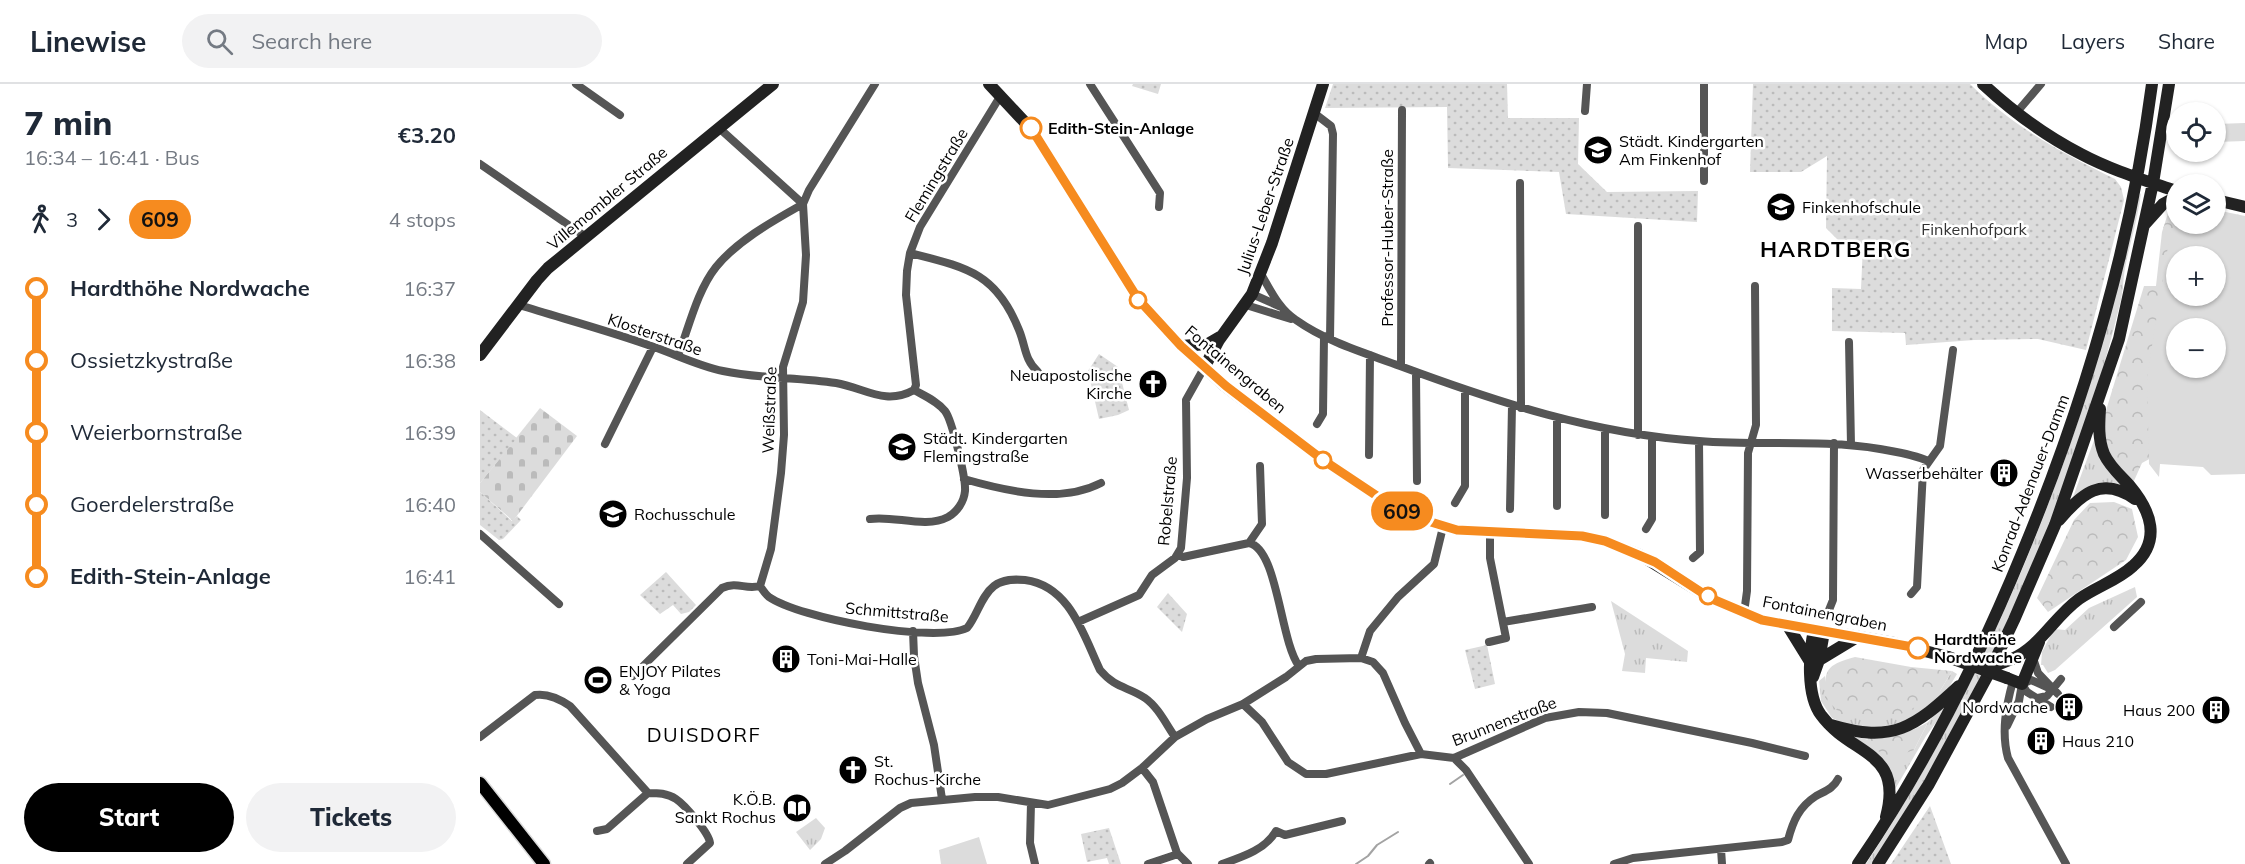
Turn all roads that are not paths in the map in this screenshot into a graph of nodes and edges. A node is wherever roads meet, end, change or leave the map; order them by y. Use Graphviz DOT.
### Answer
graph roads {
  1 [pos="576,84"];
  2 [pos="773,84"];
  3 [pos="876,84"];
  4 [pos="1090,84"];
  5 [pos="1323,84"];
  6 [pos="1587,84"];
  7 [pos="1704,84"];
  8 [pos="1983,84"];
  9 [pos="2041,84"];
  10 [pos="2152,84"];
  11 [pos="2169,84"];
  12 [pos="994,87"];
  13 [pos="1402,110"];
  14 [pos="1585,111"];
  15 [pos="2017,112"];
  16 [pos="1314,113"];
  17 [pos="620,115"];
  18 [pos="719,128"];
  19 [pos="480,164"];
  20 [pos="2138,178"];
  21 [pos="1704,181"];
  22 [pos="1520,183"];
  23 [pos="2153,183"];
  24 [pos="2166,188"];
  25 [pos="2166,202"];
  26 [pos="2226,203"];
  27 [pos="803,204"];
  28 [pos="1159,207"];
  29 [pos="2245,207"];
  30 [pos="2144,225"];
  31 [pos="1638,226"];
  32 [pos="586,237"];
  33 [pos="910,253"];
  34 [pos="1261,274"];
  35 [pos="1755,286"];
  36 [pos="1249,300"];
  37 [pos="519,305"];
  38 [pos="1280,306"];
  39 [pos="1294,320"];
  40 [pos="1226,333"];
  41 [pos="1327,338"];
  42 [pos="1850,342"];
  43 [pos="653,346"];
  44 [pos="1181,346"];
  45 [pos="1953,350"];
  46 [pos="1370,355"];
  47 [pos="480,356"];
  48 [pos="678,356"];
  49 [pos="1217,362"];
  50 [pos="1401,366"];
  51 [pos="1204,368"];
  52 [pos="1038,372"];
  53 [pos="1416,373"];
  54 [pos="783,379"];
  55 [pos="1226,386"];
  56 [pos="914,390"];
  57 [pos="1466,390"];
  58 [pos="2100,395"];
  59 [pos="1516,407"];
  60 [pos="1557,418"];
  61 [pos="1317,424"];
  62 [pos="1605,429"];
  63 [pos="1638,435"];
  64 [pos="1652,437"];
  65 [pos="1699,441"];
  66 [pos="1750,442"];
  67 [pos="1834,443"];
  68 [pos="605,444"];
  69 [pos="1851,445"];
  70 [pos="1369,455"];
  71 [pos="1928,461"];
  72 [pos="1260,466"];
  73 [pos="964,479"];
  74 [pos="1416,481"];
  75 [pos="1101,483"];
  76 [pos="1455,503"];
  77 [pos="2141,503"];
  78 [pos="1557,506"];
  79 [pos="1510,509"];
  80 [pos="1605,516"];
  81 [pos="870,519"];
  82 [pos="2055,525"];
  83 [pos="1443,526"];
  84 [pos="1646,529"];
  85 [pos="1490,533"];
  86 [pos="480,534"];
  87 [pos="1249,543"];
  88 [pos="1178,554"];
  89 [pos="1693,558"];
  90 [pos="760,586"];
  91 [pos="1911,594"];
  92 [pos="2141,602"];
  93 [pos="559,604"];
  94 [pos="1592,607"];
  95 [pos="1829,610"];
  96 [pos="1744,613"];
  97 [pos="1078,622"];
  98 [pos="1503,622"];
  99 [pos="1788,626"];
  100 [pos="2114,627"];
  101 [pos="913,631"];
  102 [pos="1819,631"];
  103 [pos="1857,637"];
  104 [pos="1489,642"];
  105 [pos="2029,656"];
  106 [pos="1361,658"];
  107 [pos="1814,660"];
  108 [pos="1299,666"];
  109 [pos="1986,669"];
  110 [pos="633,676"];
  111 [pos="1967,679"];
  112 [pos="2061,679"];
  113 [pos="2014,681"];
  114 [pos="2056,692"];
  115 [pos="2037,698"];
  116 [pos="1243,704"];
  117 [pos="2052,706"];
  118 [pos="1830,725"];
  119 [pos="480,736"];
  120 [pos="1175,736"];
  121 [pos="1422,754"];
  122 [pos="1805,756"];
  123 [pos="1454,758"];
  124 [pos="1142,768"];
  125 [pos="1838,779"];
  126 [pos="480,783"];
  127 [pos="648,793"];
  128 [pos="942,799"];
  129 [pos="1031,804"];
  130 [pos="1341,821"];
  131 [pos="1883,828"];
  132 [pos="597,831"];
  133 [pos="1720,849"];
  134 [pos="1178,854"];
  135 [pos="1633,861"];
  136 [pos="544,864"];
  137 [pos="687,864"];
  138 [pos="825,864"];
  139 [pos="1035,864"];
  140 [pos="1148,864"];
  141 [pos="1188,864"];
  142 [pos="1222,864"];
  143 [pos="1529,864"];
  144 [pos="1614,864"];
  145 [pos="1722,864"];
  146 [pos="1858,864"];
  147 [pos="1878,864"];
  148 [pos="2066,864"];
  1 -- 17 [label="street"];
  2 -- 18 [label="main road, Villemombler Straße"];
  3 -- 27 [label="street"];
  4 -- 28 [label="street"];
  5 -- 16 [label="main road, Julius-Leber-Straße"];
  6 -- 14 [label="street"];
  7 -- 21 [label="street"];
  8 -- 15 [label="main road"];
  9 -- 15 [label="street"];
  10 -- 20 [label="main road, Konrad-Adenauer-Damm"];
  11 -- 23 [label="main road"];
  12 -- 33 [label="street, Flemingstraße"];
  12 -- 44 [label="main road, Fontainengraben"];
  13 -- 50 [label="street, Professor-Huber-Straße"];
  15 -- 20 [label="main road"];
  16 -- 34 [label="main road, Julius-Leber-Straße"];
  16 -- 41 [label="street"];
  18 -- 27 [label="street"];
  18 -- 32 [label="main road, Villemombler Straße"];
  19 -- 32 [label="street"];
  20 -- 23 [label="main road"];
  20 -- 111 [label="main road, Konrad-Adenauer-Damm"];
  22 -- 59 [label="street"];
  23 -- 24 [label="main road"];
  23 -- 30 [label="main road"];
  25 -- 30 [label="main road"];
  26 -- 29 [label="main road"];
  27 -- 48 [label="street"];
  27 -- 54 [label="street, Weißstraße"];
  30 -- 58 [label="main road"];
  31 -- 63 [label="street"];
  32 -- 37 [label="main road, Villemombler Straße"];
  33 -- 52 [label="street"];
  33 -- 56 [label="street, Flemingstraße"];
  34 -- 36 [label="main road, Julius-Leber-Straße"];
  34 -- 38 [label="street"];
  35 -- 66 [label="street"];
  36 -- 38 [label="street"];
  36 -- 39 [label="street"];
  36 -- 40 [label="main road, Julius-Leber-Straße"];
  37 -- 43 [label="street, Klosterstraße"];
  37 -- 47 [label="main road, Villemombler Straße"];
  38 -- 39 [label="street"];
  39 -- 41 [label="street"];
  40 -- 44 [label="main road"];
  40 -- 49 [label="main road, Julius-Leber-Straße"];
  40 -- 51 [label="main road, Julius-Leber-Straße"];
  41 -- 46 [label="street"];
  41 -- 61 [label="street"];
  42 -- 69 [label="street"];
  43 -- 48 [label="street, Klosterstraße"];
  43 -- 68 [label="street"];
  44 -- 51 [label="main road, Fontainengraben"];
  45 -- 71 [label="street"];
  46 -- 50 [label="street"];
  46 -- 70 [label="street"];
  48 -- 54 [label="street, Klosterstraße"];
  49 -- 51 [label="main road"];
  49 -- 55 [label="main road"];
  50 -- 53 [label="street"];
  51 -- 55 [label="main road, Fontainengraben"];
  51 -- 88 [label="street, Robelstraße"];
  53 -- 57 [label="street"];
  53 -- 74 [label="street"];
  54 -- 56 [label="street"];
  54 -- 90 [label="street, Weißstraße"];
  55 -- 83 [label="main road, Fontainengraben"];
  56 -- 73 [label="street"];
  57 -- 59 [label="street"];
  57 -- 76 [label="street"];
  58 -- 77 [label="main road"];
  58 -- 82 [label="main road"];
  59 -- 60 [label="street"];
  59 -- 79 [label="street"];
  60 -- 62 [label="street"];
  60 -- 78 [label="street"];
  62 -- 63 [label="street"];
  62 -- 80 [label="street"];
  63 -- 64 [label="street"];
  64 -- 65 [label="street"];
  64 -- 84 [label="street"];
  65 -- 66 [label="street"];
  65 -- 89 [label="street"];
  66 -- 67 [label="street"];
  66 -- 96 [label="street"];
  67 -- 69 [label="street"];
  67 -- 95 [label="street"];
  69 -- 71 [label="street"];
  71 -- 91 [label="street"];
  72 -- 87 [label="street"];
  73 -- 75 [label="street"];
  73 -- 81 [label="street"];
  77 -- 82 [label="main road"];
  77 -- 105 [label="main road"];
  82 -- 147 [label="main road"];
  83 -- 85 [label="main road, Fontainengraben"];
  83 -- 106 [label="street"];
  85 -- 96 [label="main road, Fontainengraben"];
  85 -- 98 [label="street"];
  86 -- 93 [label="street"];
  87 -- 88 [label="street"];
  87 -- 108 [label="street"];
  88 -- 97 [label="street, Robelstraße"];
  90 -- 101 [label="street, Schmittstraße"];
  90 -- 110 [label="street"];
  92 -- 100 [label="street"];
  94 -- 98 [label="street"];
  96 -- 99 [label="main road, Fontainengraben"];
  97 -- 101 [label="street, Schmittstraße"];
  97 -- 120 [label="street, Schmittstraße"];
  98 -- 104 [label="street"];
  99 -- 102 [label="main road, Fontainengraben"];
  99 -- 107 [label="main road"];
  101 -- 128 [label="street"];
  102 -- 103 [label="main road, Fontainengraben"];
  102 -- 107 [label="main road"];
  103 -- 107 [label="main road"];
  103 -- 109 [label="main road, Fontainengraben, bridge"];
  105 -- 109 [label="main road, bridge"];
  105 -- 113 [label="main road"];
  105 -- 114 [label="street"];
  106 -- 108 [label="street"];
  106 -- 121 [label="street"];
  107 -- 118 [label="main road"];
  108 -- 116 [label="street"];
  109 -- 113 [label="main road, Fontainengraben, bridge"];
  111 -- 118 [label="main road"];
  111 -- 131 [label="main road, Konrad-Adenauer-Damm"];
  112 -- 114 [label="street"];
  113 -- 114 [label="street, Fontainengraben"];
  113 -- 115 [label="street, Fontainengraben"];
  113 -- 148 [label="street"];
  114 -- 115 [label="street"];
  115 -- 117 [label="street, Fontainengraben"];
  116 -- 120 [label="street"];
  116 -- 121 [label="street, Brunnenstraße"];
  118 -- 131 [label="main road"];
  119 -- 127 [label="street"];
  120 -- 124 [label="street"];
  121 -- 123 [label="street, Brunnenstraße"];
  122 -- 123 [label="street, Brunnenstraße"];
  123 -- 143 [label="street"];
  124 -- 129 [label="street"];
  124 -- 134 [label="street"];
  125 -- 133 [label="street"];
  126 -- 136 [label="main road"];
  127 -- 132 [label="street"];
  127 -- 137 [label="street"];
  128 -- 129 [label="street"];
  128 -- 138 [label="street"];
  129 -- 139 [label="street"];
  130 -- 142 [label="street"];
  131 -- 146 [label="main road, Konrad-Adenauer-Damm"];
  133 -- 135 [label="street"];
  133 -- 145 [label="street"];
  134 -- 140 [label="street"];
  134 -- 141 [label="street"];
  135 -- 144 [label="street"];
}
